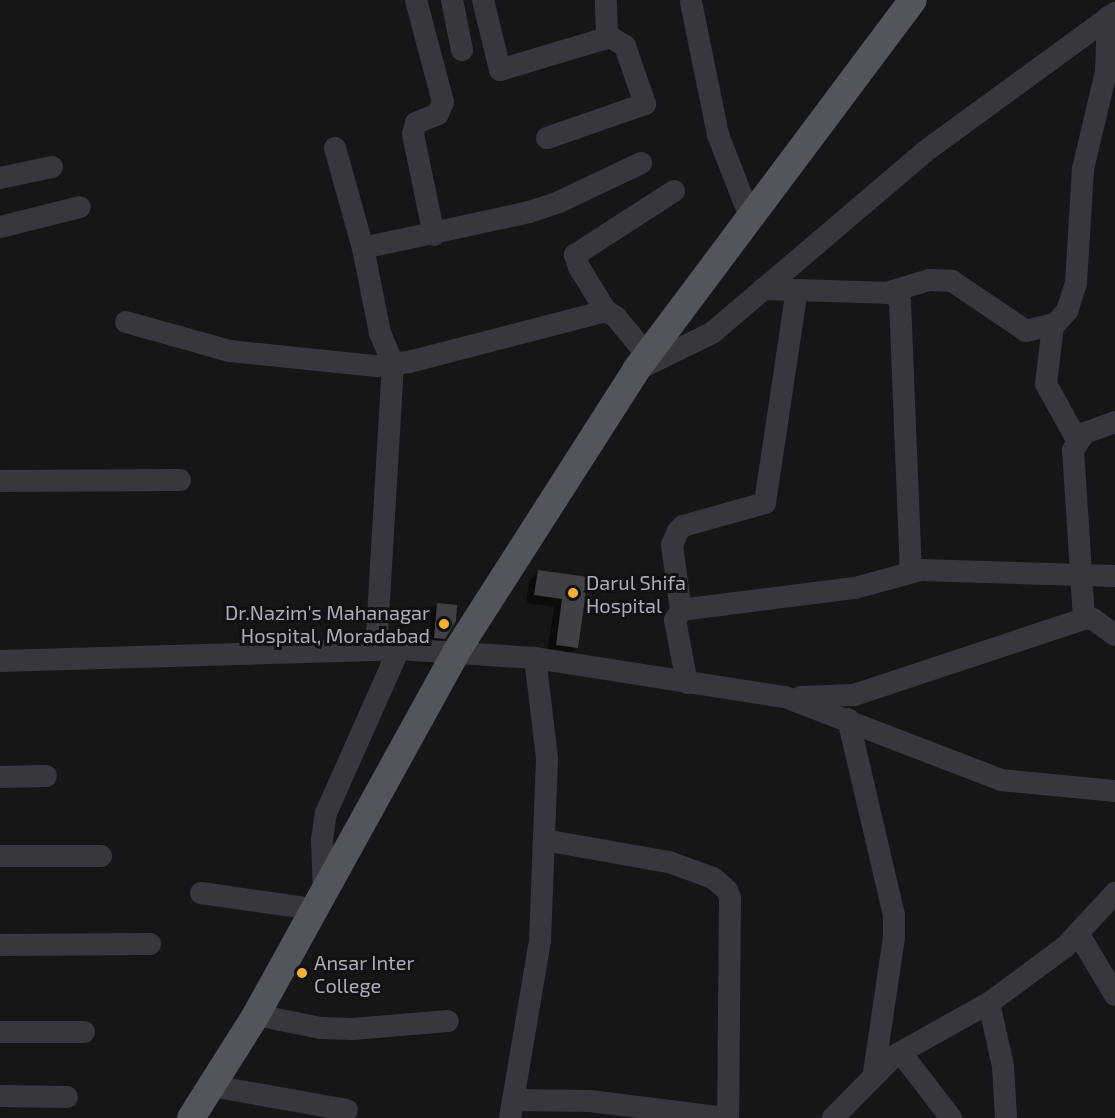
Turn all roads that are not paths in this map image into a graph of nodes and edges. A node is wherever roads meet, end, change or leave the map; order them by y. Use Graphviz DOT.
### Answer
graph roads {
  1 [pos="416,0"];
  2 [pos="452,0"];
  3 [pos="483,0"];
  4 [pos="606,0"];
  5 [pos="914,0"];
  6 [pos="691,2"];
  7 [pos="1111,15"];
  8 [pos="610,38"];
  9 [pos="462,50"];
  10 [pos="547,138"];
  11 [pos="335,148"];
  12 [pos="641,163"];
  13 [pos="52,167"];
  14 [pos="0,178"];
  15 [pos="674,191"];
  16 [pos="80,207"];
  17 [pos="750,217"];
  18 [pos="0,227"];
  19 [pos="434,235"];
  20 [pos="363,248"];
  21 [pos="763,289"];
  22 [pos="797,290"];
  23 [pos="886,293"];
  24 [pos="606,311"];
  25 [pos="126,322"];
  26 [pos="1053,325"];
  27 [pos="641,362"];
  28 [pos="393,364"];
  29 [pos="1115,422"];
  30 [pos="1077,440"];
  31 [pos="180,480"];
  32 [pos="0,481"];
  33 [pos="911,571"];
  34 [pos="1081,576"];
  35 [pos="1115,576"];
  36 [pos="681,611"];
  37 [pos="1084,619"];
  38 [pos="1115,634"];
  39 [pos="387,649"];
  40 [pos="456,652"];
  41 [pos="535,658"];
  42 [pos="0,661"];
  43 [pos="687,683"];
  44 [pos="785,697"];
  45 [pos="848,719"];
  46 [pos="46,776"];
  47 [pos="0,777"];
  48 [pos="1115,791"];
  49 [pos="544,840"];
  50 [pos="0,856"];
  51 [pos="101,856"];
  52 [pos="201,893"];
  53 [pos="1115,893"];
  54 [pos="319,900"];
  55 [pos="1078,933"];
  56 [pos="150,944"];
  57 [pos="0,945"];
  58 [pos="1115,995"];
  59 [pos="990,1003"];
  60 [pos="256,1015"];
  61 [pos="448,1022"];
  62 [pos="0,1032"];
  63 [pos="84,1032"];
  64 [pos="901,1053"];
  65 [pos="874,1073"];
  66 [pos="212,1086"];
  67 [pos="0,1096"];
  68 [pos="67,1097"];
  69 [pos="511,1109"];
  70 [pos="347,1110"];
  71 [pos="191,1118"];
  72 [pos="728,1118"];
  73 [pos="833,1118"];
  74 [pos="951,1118"];
  75 [pos="1006,1118"];
  1 -- 19 [label="street"];
  2 -- 9 [label="street"];
  3 -- 8 [label="street"];
  4 -- 8 [label="street"];
  5 -- 17 [label="main road"];
  6 -- 17 [label="street"];
  7 -- 21 [label="street"];
  7 -- 26 [label="street"];
  8 -- 10 [label="street"];
  11 -- 20 [label="street"];
  12 -- 19 [label="street"];
  13 -- 14 [label="street"];
  15 -- 24 [label="street"];
  16 -- 18 [label="street"];
  17 -- 27 [label="main road"];
  19 -- 20 [label="street"];
  20 -- 28 [label="street"];
  21 -- 22 [label="street"];
  21 -- 27 [label="street"];
  22 -- 23 [label="street"];
  22 -- 36 [label="street"];
  23 -- 26 [label="street"];
  23 -- 33 [label="street"];
  24 -- 27 [label="street"];
  24 -- 28 [label="street"];
  25 -- 28 [label="street"];
  26 -- 30 [label="street"];
  27 -- 40 [label="main road"];
  28 -- 39 [label="street"];
  29 -- 30 [label="street"];
  30 -- 34 [label="street"];
  31 -- 32 [label="street"];
  33 -- 34 [label="street"];
  33 -- 36 [label="street"];
  34 -- 35 [label="street"];
  34 -- 37 [label="street"];
  36 -- 43 [label="street"];
  37 -- 38 [label="street"];
  37 -- 44 [label="street"];
  39 -- 40 [label="street"];
  39 -- 42 [label="street"];
  39 -- 54 [label="street"];
  40 -- 41 [label="street"];
  40 -- 54 [label="main road"];
  41 -- 43 [label="street"];
  41 -- 49 [label="street"];
  43 -- 44 [label="street"];
  44 -- 45 [label="street"];
  45 -- 48 [label="street"];
  45 -- 65 [label="street"];
  46 -- 47 [label="street"];
  49 -- 69 [label="street"];
  49 -- 72 [label="street"];
  50 -- 51 [label="street"];
  52 -- 54 [label="street"];
  53 -- 55 [label="street"];
  54 -- 60 [label="main road"];
  55 -- 58 [label="street"];
  55 -- 59 [label="street"];
  56 -- 57 [label="street"];
  59 -- 64 [label="street"];
  59 -- 75 [label="street"];
  60 -- 61 [label="street"];
  60 -- 66 [label="main road"];
  62 -- 63 [label="street"];
  64 -- 65 [label="street"];
  64 -- 74 [label="street"];
  65 -- 73 [label="street"];
  66 -- 70 [label="street"];
  66 -- 71 [label="main road"];
  67 -- 68 [label="street"];
  69 -- 72 [label="street"];
}
